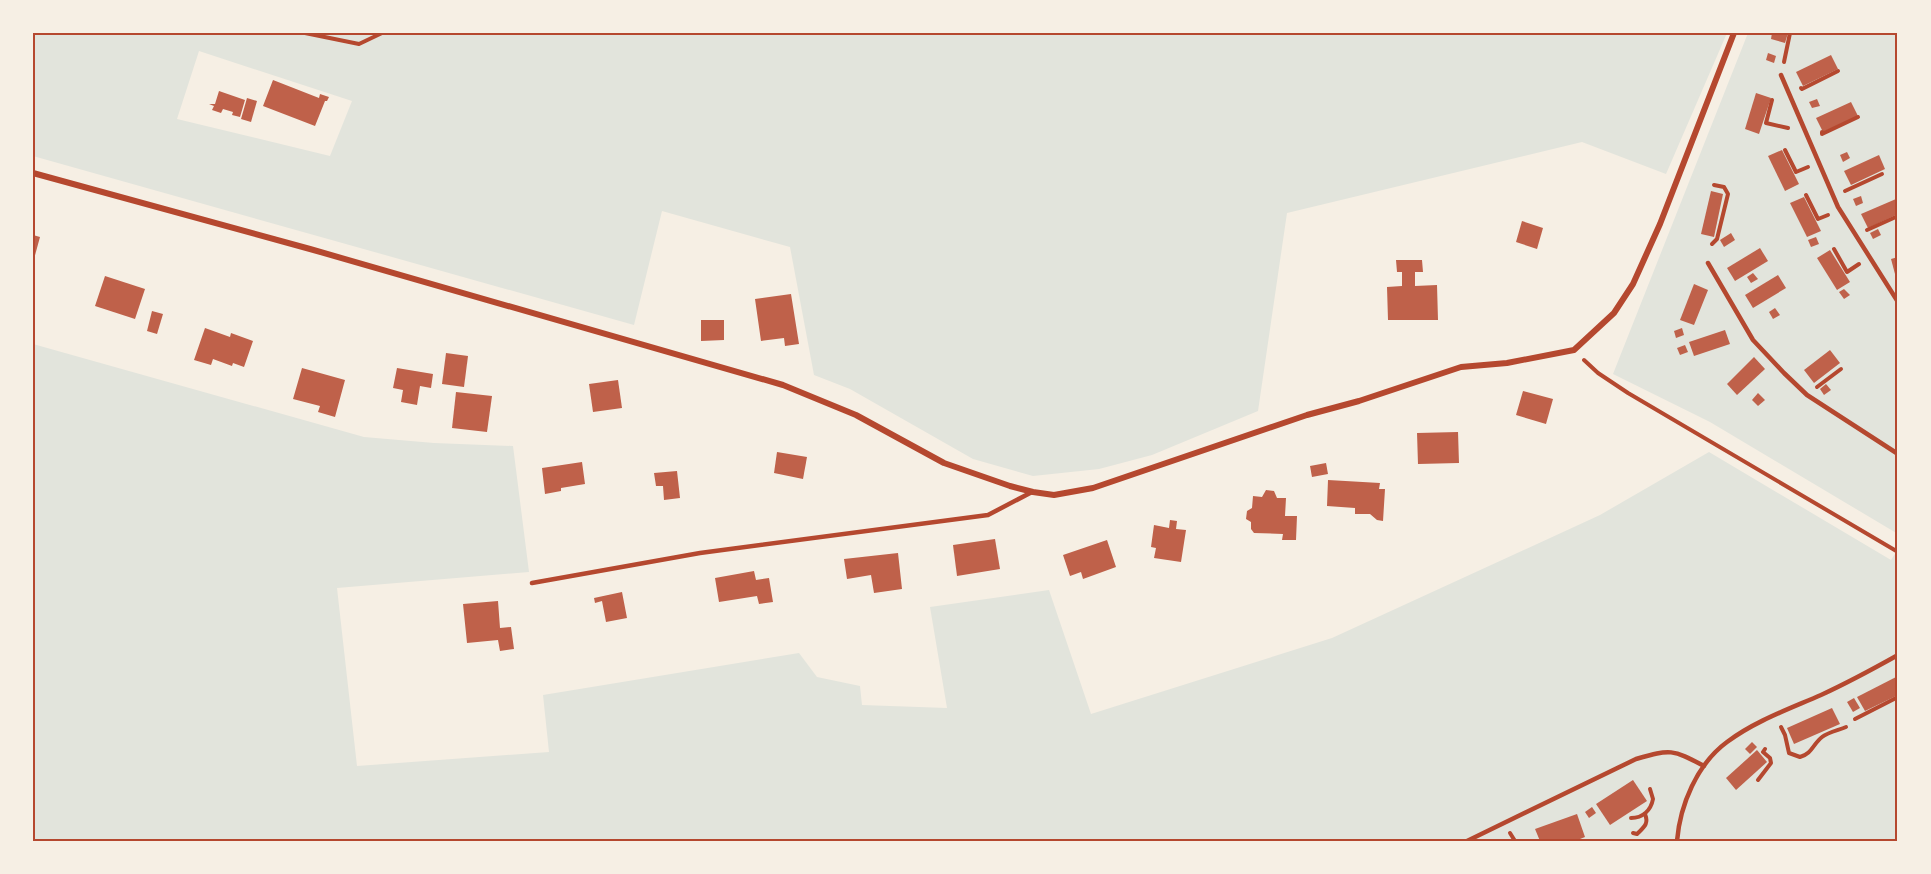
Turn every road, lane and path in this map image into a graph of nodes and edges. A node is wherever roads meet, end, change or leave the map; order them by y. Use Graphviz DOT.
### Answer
graph roads {
  1 [pos="305,33"];
  2 [pos="382,33"];
  3 [pos="1734,33"];
  4 [pos="1790,33"];
  5 [pos="1838,71"];
  6 [pos="1781,75"];
  7 [pos="1784,83"];
  8 [pos="1772,100"];
  9 [pos="1858,117"];
  10 [pos="1807,134"];
  11 [pos="1785,150"];
  12 [pos="1819,162"];
  13 [pos="33,173"];
  14 [pos="1882,174"];
  15 [pos="1714,185"];
  16 [pos="1806,195"];
  17 [pos="1834,197"];
  18 [pos="1840,209"];
  19 [pos="1898,216"];
  20 [pos="1855,235"];
  21 [pos="1712,244"];
  22 [pos="1834,249"];
  23 [pos="1869,257"];
  24 [pos="1708,263"];
  25 [pos="1898,302"];
  26 [pos="1574,350"];
  27 [pos="1841,369"];
  28 [pos="1807,395"];
  29 [pos="1898,454"];
  30 [pos="1033,492"];
  31 [pos="1898,552"];
  32 [pos="532,584"];
  33 [pos="1898,655"];
  34 [pos="1898,697"];
  35 [pos="1775,715"];
  36 [pos="1855,719"];
  37 [pos="1846,727"];
  38 [pos="1765,748"];
  39 [pos="1704,766"];
  40 [pos="1758,780"];
  41 [pos="1650,789"];
  42 [pos="1645,814"];
  43 [pos="1631,818"];
  44 [pos="1634,833"];
  45 [pos="1467,841"];
  46 [pos="1677,841"];
  1 -- 2 [label="path"];
  3 -- 26 [label="street"];
  4 -- 6 [label="path"];
  5 -- 7 [label="path"];
  6 -- 7 [label="lane"];
  7 -- 10 [label="lane"];
  8 -- 10 [label="path"];
  9 -- 10 [label="path"];
  10 -- 12 [label="lane"];
  11 -- 12 [label="path"];
  12 -- 17 [label="lane"];
  13 -- 30 [label="street"];
  14 -- 17 [label="path"];
  15 -- 21 [label="path"];
  16 -- 18 [label="path"];
  17 -- 18 [label="lane"];
  18 -- 20 [label="lane"];
  19 -- 20 [label="path"];
  20 -- 23 [label="lane"];
  22 -- 23 [label="path"];
  23 -- 25 [label="lane"];
  24 -- 28 [label="lane"];
  26 -- 30 [label="street"];
  26 -- 31 [label="path"];
  27 -- 28 [label="path"];
  28 -- 29 [label="lane"];
  30 -- 32 [label="lane"];
  33 -- 35 [label="lane"];
  34 -- 36 [label="path"];
  35 -- 37 [label="path"];
  35 -- 39 [label="lane"];
  38 -- 40 [label="path"];
  39 -- 45 [label="lane"];
  39 -- 46 [label="lane"];
  41 -- 42 [label="path"];
  42 -- 43 [label="path"];
  42 -- 44 [label="path"];
}
